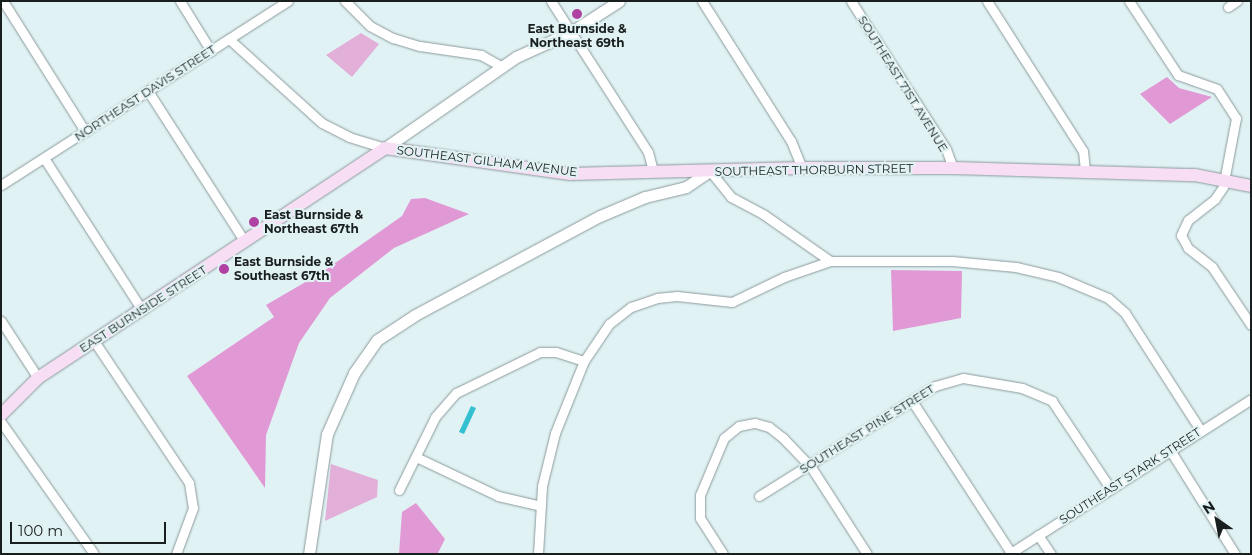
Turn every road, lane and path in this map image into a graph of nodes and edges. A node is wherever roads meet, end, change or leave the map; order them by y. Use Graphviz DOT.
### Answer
graph roads {
  1 [pos="3,1"];
  2 [pos="180,1"];
  3 [pos="288,1"];
  4 [pos="346,1"];
  5 [pos="551,1"];
  6 [pos="619,1"];
  7 [pos="702,1"];
  8 [pos="851,1"];
  9 [pos="986,1"];
  10 [pos="1129,1"];
  11 [pos="1237,1"];
  12 [pos="1228,7"];
  13 [pos="571,32"];
  14 [pos="229,39"];
  15 [pos="211,50"];
  16 [pos="503,66"];
  17 [pos="148,91"];
  18 [pos="85,131"];
  19 [pos="385,148"];
  20 [pos="44,158"];
  21 [pos="802,168"];
  22 [pos="953,168"];
  23 [pos="653,171"];
  24 [pos="710,171"];
  25 [pos="1086,171"];
  26 [pos="1225,179"];
  27 [pos="1,185"];
  28 [pos="1251,186"];
  29 [pos="245,242"];
  30 [pos="830,261"];
  31 [pos="142,310"];
  32 [pos="1,321"];
  33 [pos="1251,325"];
  34 [pos="94,341"];
  35 [pos="584,361"];
  36 [pos="38,378"];
  37 [pos="1251,399"];
  38 [pos="912,401"];
  39 [pos="1,415"];
  40 [pos="1,422"];
  41 [pos="1201,431"];
  42 [pos="1170,450"];
  43 [pos="416,456"];
  44 [pos="811,466"];
  45 [pos="1110,488"];
  46 [pos="399,490"];
  47 [pos="759,496"];
  48 [pos="541,506"];
  49 [pos="1038,535"];
  50 [pos="1010,553"];
  51 [pos="94,554"];
  52 [pos="176,554"];
  53 [pos="309,554"];
  54 [pos="538,554"];
  55 [pos="723,554"];
  56 [pos="867,554"];
  57 [pos="1051,554"];
  58 [pos="1235,554"];
  1 -- 18 [label="street"];
  2 -- 15 [label="street"];
  3 -- 14 [label="street, NORTHEAST DAVIS STREET"];
  4 -- 16 [label="street"];
  5 -- 13 [label="street"];
  6 -- 13 [label="street, EAST BURNSIDE STREET"];
  7 -- 21 [label="street"];
  8 -- 22 [label="street, SOUTHEAST 71ST AVENUE"];
  9 -- 25 [label="street"];
  10 -- 26 [label="street"];
  11 -- 12 [label="street"];
  13 -- 16 [label="street, EAST BURNSIDE STREET"];
  13 -- 23 [label="street"];
  14 -- 15 [label="street, NORTHEAST DAVIS STREET"];
  14 -- 19 [label="street"];
  15 -- 17 [label="street, NORTHEAST DAVIS STREET"];
  16 -- 19 [label="street, EAST BURNSIDE STREET"];
  17 -- 18 [label="street, NORTHEAST DAVIS STREET"];
  17 -- 29 [label="street"];
  18 -- 20 [label="street, NORTHEAST DAVIS STREET"];
  19 -- 23 [label="main road, SOUTHEAST GILHAM AVENUE"];
  19 -- 29 [label="main road, EAST BURNSIDE STREET"];
  20 -- 27 [label="street, NORTHEAST DAVIS STREET"];
  20 -- 31 [label="street"];
  21 -- 22 [label="main road, SOUTHEAST THORBURN STREET"];
  21 -- 24 [label="main road, SOUTHEAST THORBURN STREET"];
  22 -- 25 [label="main road, SOUTHEAST THORBURN STREET"];
  23 -- 24 [label="main road, SOUTHEAST GILHAM AVENUE"];
  24 -- 30 [label="street"];
  24 -- 53 [label="street, SOUTHEAST THORBURN STREET"];
  25 -- 26 [label="main road, SOUTHEAST THORBURN STREET"];
  26 -- 28 [label="main road, SOUTHEAST THORBURN STREET"];
  26 -- 33 [label="street"];
  29 -- 31 [label="main road, EAST BURNSIDE STREET"];
  30 -- 35 [label="street"];
  30 -- 41 [label="street"];
  31 -- 34 [label="main road, EAST BURNSIDE STREET"];
  32 -- 36 [label="street"];
  34 -- 36 [label="main road, EAST BURNSIDE STREET"];
  34 -- 52 [label="street"];
  35 -- 43 [label="street"];
  35 -- 48 [label="street"];
  36 -- 39 [label="main road, EAST BURNSIDE STREET"];
  37 -- 41 [label="street, SOUTHEAST STARK STREET"];
  38 -- 44 [label="street, SOUTHEAST PINE STREET"];
  38 -- 45 [label="street, SOUTHEAST PINE STREET"];
  38 -- 50 [label="street"];
  40 -- 51 [label="street"];
  41 -- 42 [label="street, SOUTHEAST STARK STREET"];
  42 -- 45 [label="street, SOUTHEAST STARK STREET"];
  42 -- 58 [label="street"];
  43 -- 46 [label="street"];
  43 -- 48 [label="street"];
  44 -- 47 [label="street, SOUTHEAST PINE STREET"];
  44 -- 55 [label="street"];
  44 -- 56 [label="street"];
  45 -- 49 [label="street, SOUTHEAST STARK STREET"];
  48 -- 54 [label="street"];
  49 -- 50 [label="street, SOUTHEAST STARK STREET"];
  49 -- 57 [label="street"];
}
